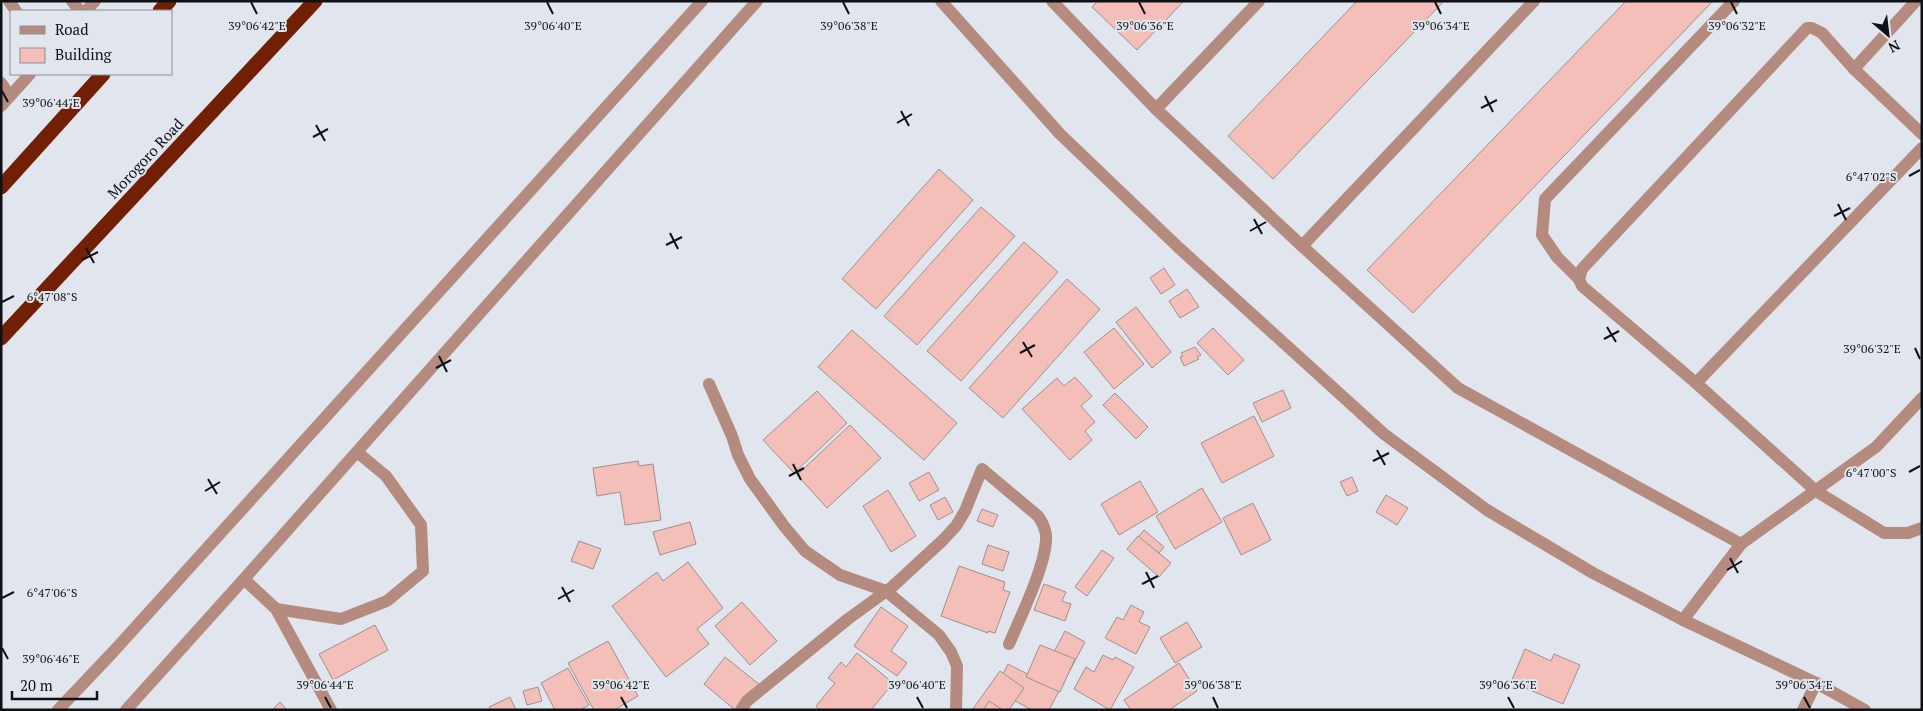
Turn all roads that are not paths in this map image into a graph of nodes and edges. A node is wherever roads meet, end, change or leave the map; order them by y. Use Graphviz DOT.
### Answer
graph roads {
  1 [pos="315,1"];
  2 [pos="702,1"];
  3 [pos="757,1"];
  4 [pos="942,1"];
  5 [pos="1052,1"];
  6 [pos="1259,1"];
  7 [pos="1534,1"];
  8 [pos="1734,1"];
  9 [pos="1916,1"];
  10 [pos="1854,69"];
  11 [pos="29,75"];
  12 [pos="102,75"];
  13 [pos="1,83"];
  14 [pos="10,96"];
  15 [pos="1,106"];
  16 [pos="1156,108"];
  17 [pos="1922,134"];
  18 [pos="1922,148"];
  19 [pos="1,187"];
  20 [pos="1302,246"];
  21 [pos="1579,279"];
  22 [pos="1,338"];
  23 [pos="1696,383"];
  24 [pos="709,384"];
  25 [pos="1922,398"];
  26 [pos="357,452"];
  27 [pos="1816,491"];
  28 [pos="1922,528"];
  29 [pos="1741,544"];
  30 [pos="244,580"];
  31 [pos="886,591"];
  32 [pos="276,609"];
  33 [pos="1683,620"];
  34 [pos="1010,644"];
  35 [pos="1816,683"];
  36 [pos="58,710"];
  37 [pos="126,710"];
  38 [pos="331,710"];
  39 [pos="741,710"];
  40 [pos="956,710"];
  41 [pos="1803,710"];
  42 [pos="1865,710"];
  1 -- 22 [label="highway, Morogoro Road"];
  2 -- 36 [label="street"];
  3 -- 26 [label="street"];
  4 -- 33 [label="street"];
  5 -- 16 [label="street"];
  6 -- 16 [label="street"];
  7 -- 20 [label="street"];
  8 -- 21 [label="street"];
  9 -- 10 [label="street"];
  10 -- 17 [label="street"];
  10 -- 21 [label="street"];
  11 -- 14 [label="street"];
  12 -- 19 [label="highway"];
  13 -- 14 [label="street"];
  14 -- 15 [label="street"];
  16 -- 20 [label="street"];
  18 -- 23 [label="street"];
  20 -- 29 [label="street"];
  21 -- 23 [label="street"];
  23 -- 27 [label="street"];
  24 -- 31 [label="street"];
  25 -- 27 [label="street"];
  26 -- 30 [label="street"];
  26 -- 32 [label="street"];
  27 -- 28 [label="street"];
  27 -- 29 [label="street"];
  29 -- 33 [label="street"];
  30 -- 32 [label="street"];
  30 -- 37 [label="street"];
  31 -- 34 [label="street"];
  31 -- 39 [label="street"];
  31 -- 40 [label="street"];
  32 -- 38 [label="street"];
  33 -- 35 [label="street"];
  35 -- 41 [label="street"];
  35 -- 42 [label="street"];
}
